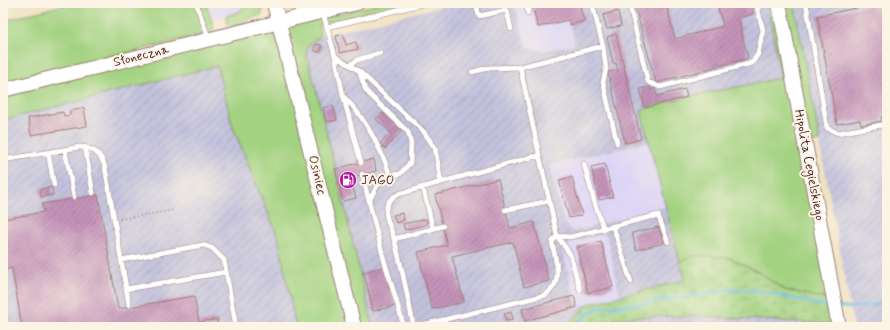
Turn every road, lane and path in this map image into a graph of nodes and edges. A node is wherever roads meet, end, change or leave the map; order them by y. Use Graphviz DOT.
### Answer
graph roads {
  1 [pos="196,3"];
  2 [pos="274,3"];
  3 [pos="357,3"];
  4 [pos="426,3"];
  5 [pos="476,3"];
  6 [pos="526,3"];
  7 [pos="592,3"];
  8 [pos="629,3"];
  9 [pos="679,3"];
  10 [pos="686,3"];
  11 [pos="756,3"];
  12 [pos="779,3"];
  13 [pos="806,3"];
  14 [pos="406,5"];
  15 [pos="322,12"];
  16 [pos="528,13"];
  17 [pos="280,23"];
  18 [pos="327,26"];
  19 [pos="511,29"];
  20 [pos="209,40"];
  21 [pos="603,46"];
  22 [pos="380,53"];
  23 [pos="335,56"];
  24 [pos="350,65"];
  25 [pos="520,67"];
  26 [pos="359,71"];
  27 [pos="472,72"];
  28 [pos="3,90"];
  29 [pos="342,96"];
  30 [pos="887,124"];
  31 [pos="618,143"];
  32 [pos="84,147"];
  33 [pos="65,150"];
  34 [pos="48,152"];
  35 [pos="539,155"];
  36 [pos="3,160"];
  37 [pos="361,163"];
  38 [pos="584,164"];
  39 [pos="362,174"];
  40 [pos="390,175"];
  41 [pos="441,182"];
  42 [pos="54,185"];
  43 [pos="423,187"];
  44 [pos="93,193"];
  45 [pos="74,197"];
  46 [pos="369,201"];
  47 [pos="549,201"];
  48 [pos="174,210"];
  49 [pos="505,210"];
  50 [pos="114,220"];
  51 [pos="443,226"];
  52 [pos="613,226"];
  53 [pos="433,229"];
  54 [pos="604,229"];
  55 [pos="557,236"];
  56 [pos="394,239"];
  57 [pos="668,242"];
  58 [pos="121,260"];
  59 [pos="226,272"];
  60 [pos="631,282"];
  61 [pos="126,289"];
  62 [pos="580,290"];
  63 [pos="129,304"];
  64 [pos="236,327"];
  65 [pos="354,327"];
  66 [pos="404,327"];
  67 [pos="839,327"];
  1 -- 20 [label="lane"];
  2 -- 17 [label="street, Osiniec"];
  3 -- 15 [label="street, Słoneczna"];
  4 -- 14 [label="lane"];
  5 -- 19 [label="lane"];
  6 -- 16 [label="lane"];
  7 -- 21 [label="lane"];
  8 -- 11 [label="lane"];
  9 -- 10 [label="lane"];
  12 -- 67 [label="street, Hipolita Cegielskiego"];
  13 -- 30 [label="lane"];
  14 -- 18 [label="lane"];
  15 -- 17 [label="street, Słoneczna"];
  15 -- 18 [label="lane"];
  17 -- 20 [label="street, Słoneczna"];
  17 -- 65 [label="street, Osiniec"];
  18 -- 23 [label="lane"];
  20 -- 28 [label="street, Słoneczna"];
  21 -- 25 [label="lane"];
  21 -- 31 [label="lane"];
  22 -- 24 [label="lane"];
  23 -- 24 [label="lane"];
  23 -- 29 [label="lane"];
  24 -- 26 [label="lane"];
  25 -- 27 [label="lane"];
  25 -- 35 [label="lane"];
  26 -- 40 [label="lane"];
  26 -- 41 [label="lane"];
  29 -- 37 [label="lane"];
  29 -- 40 [label="lane"];
  32 -- 33 [label="lane"];
  32 -- 44 [label="lane"];
  32 -- 50 [label="lane"];
  33 -- 34 [label="lane"];
  33 -- 45 [label="lane"];
  34 -- 36 [label="lane"];
  34 -- 42 [label="lane"];
  35 -- 41 [label="lane"];
  35 -- 47 [label="lane"];
  38 -- 54 [label="lane"];
  39 -- 46 [label="lane"];
  40 -- 46 [label="lane"];
  41 -- 43 [label="lane"];
  43 -- 53 [label="lane"];
  43 -- 56 [label="lane"];
  46 -- 66 [label="lane"];
  47 -- 49 [label="lane"];
  47 -- 55 [label="lane"];
  48 -- 50 [label="path"];
  50 -- 58 [label="lane"];
  51 -- 53 [label="lane"];
  52 -- 54 [label="lane"];
  52 -- 57 [label="lane"];
  52 -- 60 [label="lane"];
  53 -- 56 [label="lane"];
  54 -- 55 [label="lane"];
  55 -- 56 [label="lane"];
  55 -- 62 [label="lane"];
  58 -- 59 [label="lane"];
  58 -- 61 [label="lane"];
  59 -- 61 [label="lane"];
  59 -- 64 [label="lane"];
  61 -- 63 [label="lane"];
}
